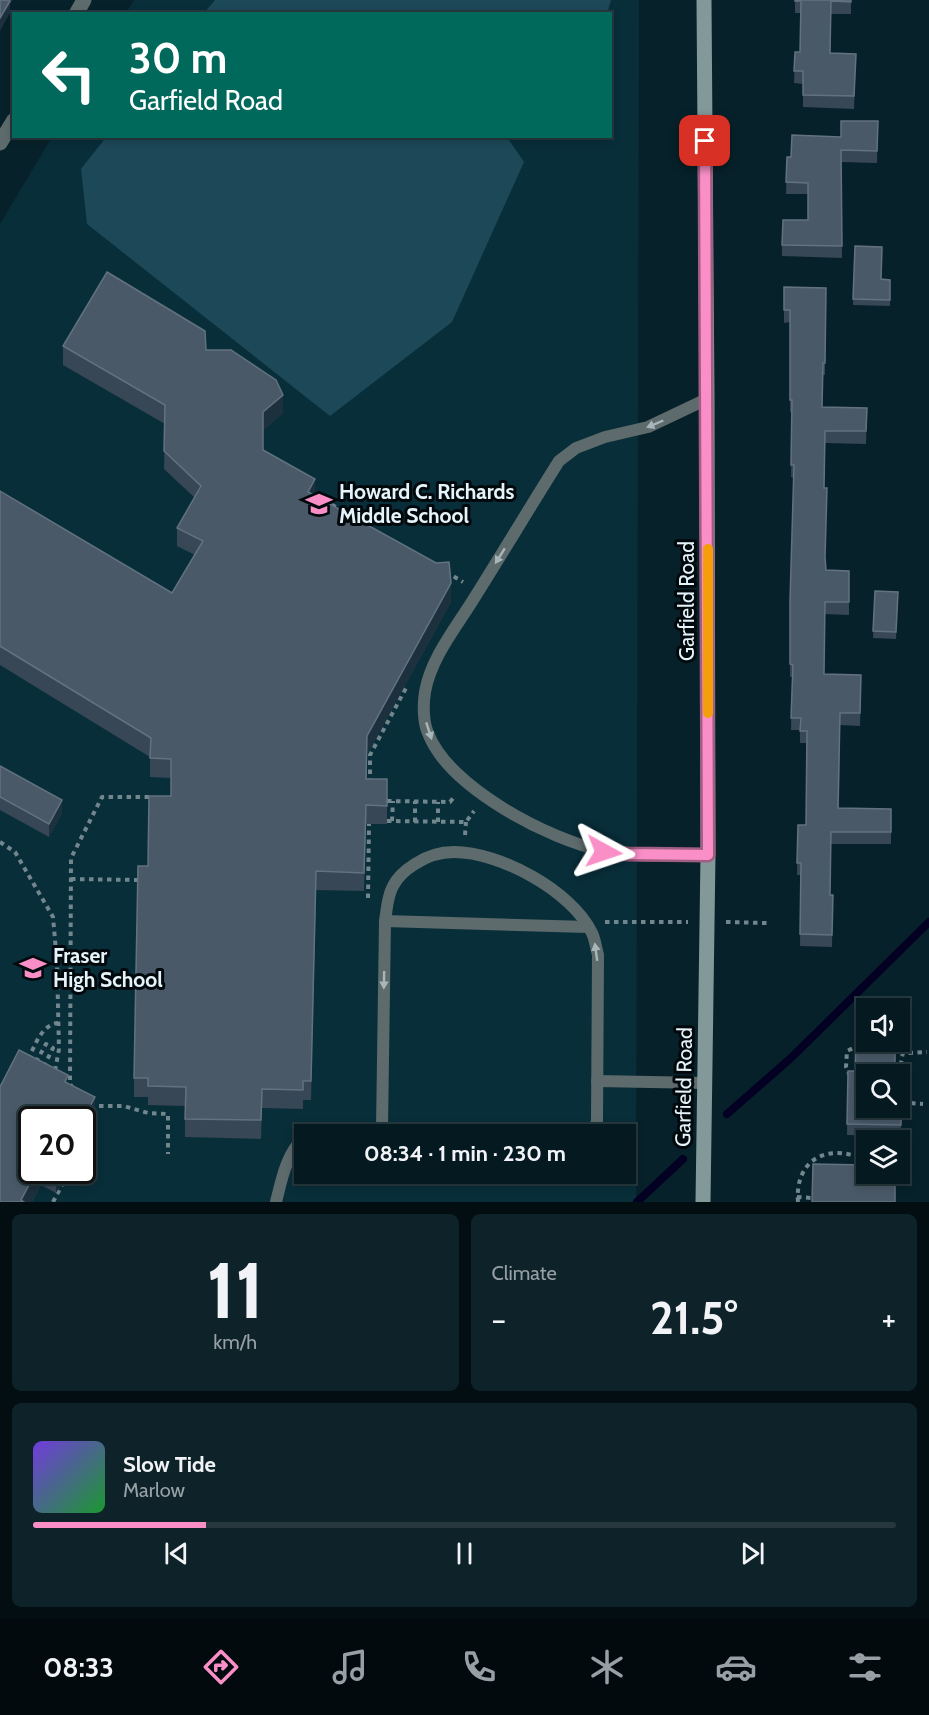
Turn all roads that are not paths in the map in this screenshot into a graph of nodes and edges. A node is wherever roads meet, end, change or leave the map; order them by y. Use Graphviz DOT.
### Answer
graph roads {
  1 [pos="704,0"];
  2 [pos="707,399"];
  3 [pos="708,855"];
  4 [pos="385,921"];
  5 [pos="588,927"];
  6 [pos="597,1081"];
  7 [pos="704,1083"];
  8 [pos="382,1124"];
  9 [pos="596,1124"];
  10 [pos="294,1147"];
  11 [pos="276,1202"];
  12 [pos="703,1202"];
  1 -- 2 [label="main road, Garfield Road"];
  2 -- 3 [label="main road, Garfield Road"];
  2 -- 3 [label="lane, one-way"];
  3 -- 7 [label="main road, Garfield Road"];
  4 -- 5 [label="lane"];
  4 -- 5 [label="lane"];
  4 -- 8 [label="lane, one-way"];
  6 -- 5 [label="lane, one-way"];
  6 -- 7 [label="lane"];
  6 -- 9 [label="lane"];
  7 -- 12 [label="main road, Garfield Road"];
  10 -- 11 [label="lane"];
}
